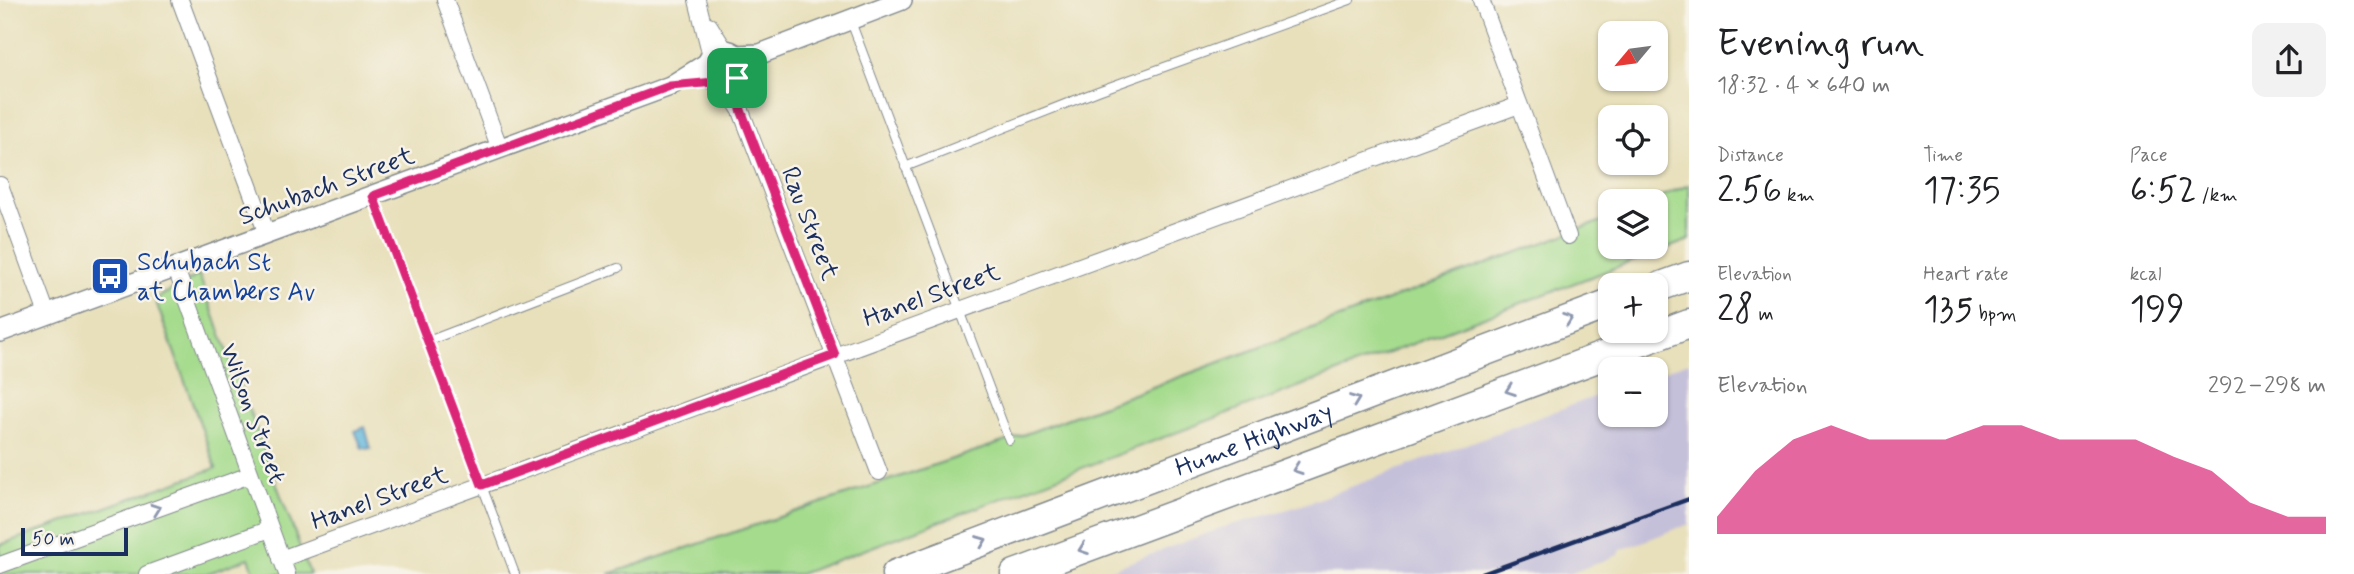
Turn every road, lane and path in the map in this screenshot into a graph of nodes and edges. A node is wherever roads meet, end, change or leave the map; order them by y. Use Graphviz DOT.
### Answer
graph roads {
  1 [pos="180,0"];
  2 [pos="445,0"];
  3 [pos="902,0"];
  4 [pos="1350,0"];
  5 [pos="1481,0"];
  6 [pos="699,7"];
  7 [pos="850,19"];
  8 [pos="724,67"];
  9 [pos="1519,105"];
  10 [pos="500,149"];
  11 [pos="905,167"];
  12 [pos="0,186"];
  13 [pos="373,196"];
  14 [pos="267,234"];
  15 [pos="1567,236"];
  16 [pos="618,268"];
  17 [pos="176,269"];
  18 [pos="1689,276"];
  19 [pos="1668,284"];
  20 [pos="1598,309"];
  21 [pos="958,311"];
  22 [pos="47,314"];
  23 [pos="1689,324"];
  24 [pos="0,332"];
  25 [pos="428,341"];
  26 [pos="835,355"];
  27 [pos="1009,440"];
  28 [pos="878,472"];
  29 [pos="250,475"];
  30 [pos="482,485"];
  31 [pos="270,529"];
  32 [pos="0,565"];
  33 [pos="284,566"];
  34 [pos="147,574"];
  35 [pos="515,574"];
  36 [pos="896,574"];
  37 [pos="1015,574"];
  1 -- 14 [label="street"];
  2 -- 10 [label="street"];
  3 -- 7 [label="street, Schubach Street"];
  4 -- 11 [label="lane"];
  5 -- 9 [label="street"];
  6 -- 8 [label="street, Rau Street"];
  7 -- 8 [label="street, Schubach Street"];
  7 -- 11 [label="lane"];
  8 -- 10 [label="street, Schubach Street"];
  8 -- 26 [label="street, Rau Street"];
  9 -- 15 [label="street"];
  9 -- 21 [label="street, Hanel Street"];
  10 -- 13 [label="street, Schubach Street"];
  11 -- 21 [label="lane"];
  12 -- 22 [label="street"];
  13 -- 14 [label="street, Schubach Street"];
  13 -- 25 [label="lane"];
  14 -- 17 [label="street, Schubach Street"];
  16 -- 25 [label="lane"];
  17 -- 22 [label="street, Schubach Street"];
  17 -- 29 [label="street, Wilson Street"];
  18 -- 19 [label="highway"];
  36 -- 20 [label="highway, Hume Highway, one-way"];
  21 -- 26 [label="street, Hanel Street"];
  21 -- 27 [label="lane"];
  22 -- 24 [label="street, Schubach Street"];
  23 -- 37 [label="highway, Hume Highway, one-way"];
  25 -- 30 [label="lane"];
  26 -- 28 [label="street, Rau Street"];
  26 -- 30 [label="street, Hanel Street"];
  29 -- 31 [label="street, Wilson Street"];
  32 -- 29 [label="street, one-way"];
  30 -- 33 [label="street, Hanel Street"];
  30 -- 35 [label="lane"];
  31 -- 33 [label="street, Wilson Street"];
  31 -- 34 [label="street"];
}
